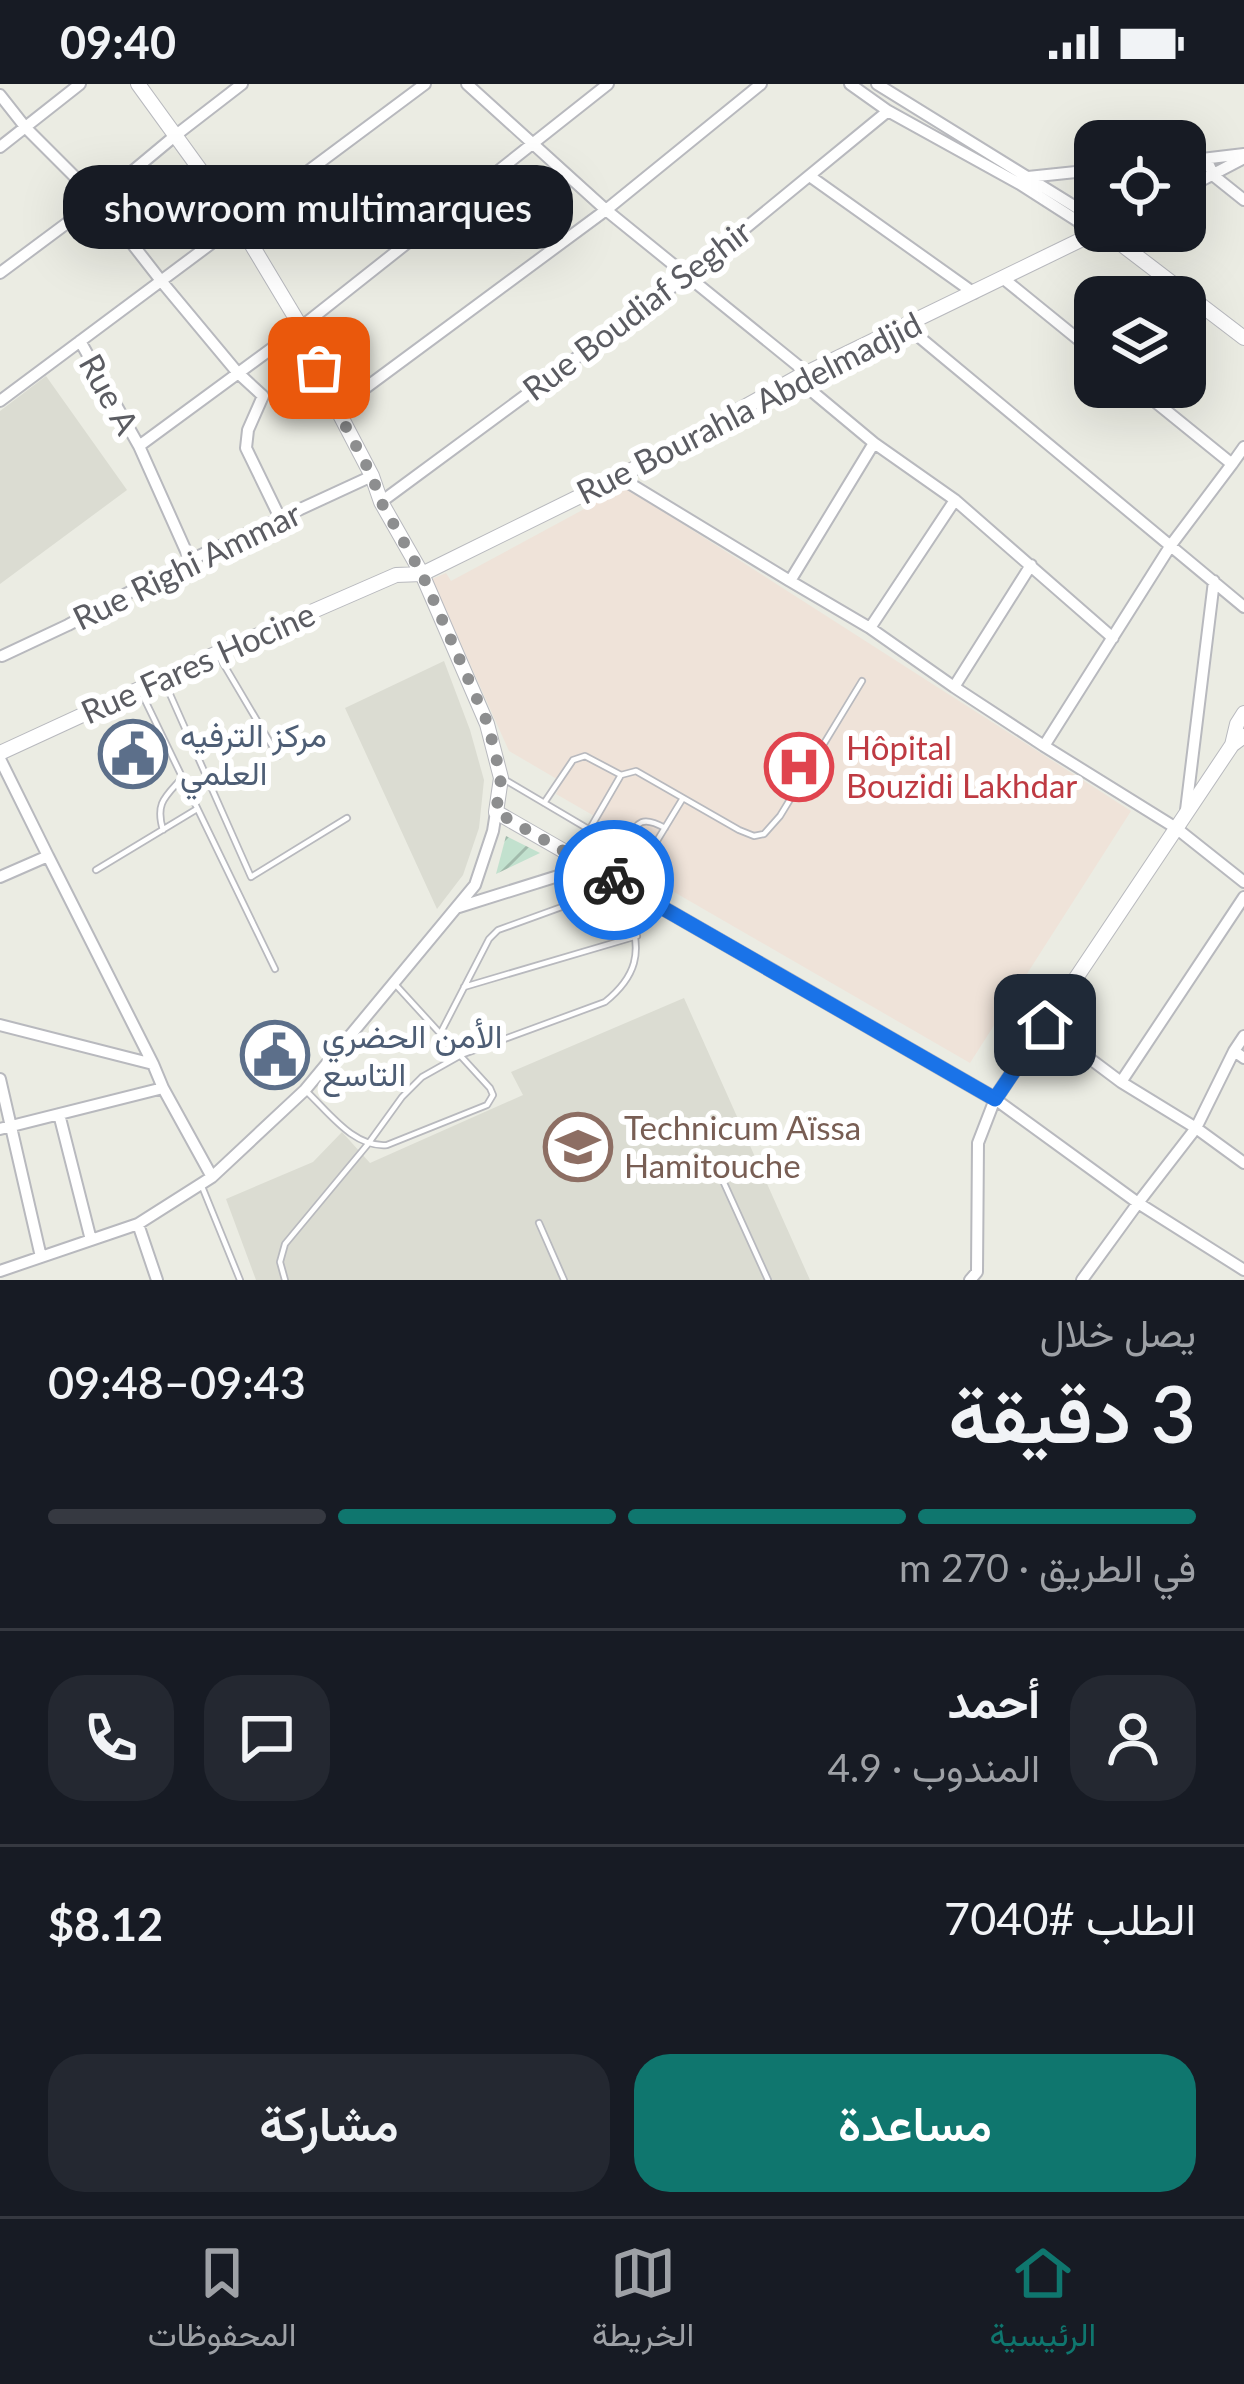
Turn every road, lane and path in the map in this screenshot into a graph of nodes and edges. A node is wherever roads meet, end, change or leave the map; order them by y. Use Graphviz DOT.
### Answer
graph roads {
  1 [pos="80,84"];
  2 [pos="138,84"];
  3 [pos="242,84"];
  4 [pos="425,84"];
  5 [pos="467,84"];
  6 [pos="608,84"];
  7 [pos="761,84"];
  8 [pos="850,84"];
  9 [pos="877,84"];
  10 [pos="0,94"];
  11 [pos="888,111"];
  12 [pos="26,128"];
  13 [pos="176,134"];
  14 [pos="533,142"];
  15 [pos="0,147"];
  16 [pos="1244,156"];
  17 [pos="1206,159"];
  18 [pos="1074,172"];
  19 [pos="1214,176"];
  20 [pos="811,177"];
  21 [pos="1028,177"];
  22 [pos="1206,180"];
  23 [pos="98,200"];
  24 [pos="1244,200"];
  25 [pos="1074,206"];
  26 [pos="606,210"];
  27 [pos="1074,219"];
  28 [pos="238,222"];
  29 [pos="1074,243"];
  30 [pos="1129,252"];
  31 [pos="0,273"];
  32 [pos="686,277"];
  33 [pos="1004,279"];
  34 [pos="162,283"];
  35 [pos="974,293"];
  36 [pos="906,326"];
  37 [pos="301,327"];
  38 [pos="1074,336"];
  39 [pos="1244,338"];
  40 [pos="80,341"];
  41 [pos="237,372"];
  42 [pos="801,376"];
  43 [pos="0,401"];
  44 [pos="1163,408"];
  45 [pos="337,410"];
  46 [pos="874,443"];
  47 [pos="139,446"];
  48 [pos="1244,447"];
  49 [pos="1232,464"];
  50 [pos="372,476"];
  51 [pos="619,477"];
  52 [pos="955,500"];
  53 [pos="381,502"];
  54 [pos="280,518"];
  55 [pos="1171,545"];
  56 [pos="190,560"];
  57 [pos="1030,565"];
  58 [pos="422,574"];
  59 [pos="396,575"];
  60 [pos="790,581"];
  61 [pos="1214,581"];
  62 [pos="1244,607"];
  63 [pos="870,628"];
  64 [pos="1113,638"];
  65 [pos="217,653"];
  66 [pos="1,656"];
  67 [pos="163,678"];
  68 [pos="862,681"];
  69 [pos="954,687"];
  70 [pos="139,689"];
  71 [pos="1244,713"];
  72 [pos="1238,741"];
  73 [pos="1043,746"];
  74 [pos="0,756"];
  75 [pos="278,756"];
  76 [pos="621,775"];
  77 [pos="182,778"];
  78 [pos="501,778"];
  79 [pos="682,798"];
  80 [pos="544,803"];
  81 [pos="197,809"];
  82 [pos="496,812"];
  83 [pos="347,818"];
  84 [pos="1180,822"];
  85 [pos="664,828"];
  86 [pos="163,830"];
  87 [pos="590,830"];
  88 [pos="623,847"];
  89 [pos="650,854"];
  90 [pos="48,856"];
  91 [pos="574,856"];
  92 [pos="590,866"];
  93 [pos="96,870"];
  94 [pos="0,877"];
  95 [pos="1244,882"];
  96 [pos="1244,897"];
  97 [pos="455,908"];
  98 [pos="637,936"];
  99 [pos="275,969"];
  100 [pos="394,983"];
  101 [pos="464,987"];
  102 [pos="0,1024"];
  103 [pos="1045,1025"];
  104 [pos="440,1034"];
  105 [pos="1244,1036"];
  106 [pos="461,1055"];
  107 [pos="1239,1055"];
  108 [pos="153,1064"];
  109 [pos="0,1079"];
  110 [pos="1121,1082"];
  111 [pos="163,1088"];
  112 [pos="305,1090"];
  113 [pos="995,1099"];
  114 [pos="59,1114"];
  115 [pos="6,1128"];
  116 [pos="1196,1128"];
  117 [pos="368,1144"];
  118 [pos="1244,1162"];
  119 [pos="207,1181"];
  120 [pos="724,1183"];
  121 [pos="1138,1203"];
  122 [pos="138,1223"];
  123 [pos="539,1223"];
  124 [pos="91,1240"];
  125 [pos="41,1257"];
  126 [pos="1244,1270"];
  127 [pos="0,1271"];
  128 [pos="975,1278"];
  129 [pos="157,1280"];
  130 [pos="240,1280"];
  131 [pos="286,1280"];
  132 [pos="564,1280"];
  133 [pos="768,1280"];
  134 [pos="1082,1280"];
  1 -- 12 [label="street"];
  2 -- 13 [label="street"];
  3 -- 13 [label="street"];
  4 -- 28 [label="street"];
  5 -- 14 [label="street"];
  6 -- 14 [label="street"];
  7 -- 26 [label="street"];
  8 -- 11 [label="street"];
  9 -- 21 [label="street"];
  10 -- 12 [label="street"];
  11 -- 20 [label="street, Rue Boudiaf Seghir"];
  11 -- 27 [label="street"];
  12 -- 15 [label="street"];
  12 -- 23 [label="street"];
  13 -- 23 [label="street"];
  13 -- 28 [label="street"];
  14 -- 26 [label="street"];
  14 -- 37 [label="street"];
  16 -- 17 [label="street"];
  16 -- 19 [label="street"];
  17 -- 19 [label="street"];
  18 -- 21 [label="street"];
  19 -- 22 [label="street"];
  19 -- 24 [label="street"];
  20 -- 32 [label="street, Rue Boudiaf Seghir"];
  20 -- 35 [label="street"];
  21 -- 25 [label="street"];
  23 -- 31 [label="street"];
  23 -- 34 [label="street"];
  26 -- 32 [label="street"];
  26 -- 45 [label="street"];
  28 -- 34 [label="street"];
  28 -- 37 [label="street"];
  29 -- 33 [label="street, Rue Bourahla Abdelmadjid"];
  30 -- 39 [label="street"];
  32 -- 42 [label="street"];
  32 -- 53 [label="street, Rue Boudiaf Seghir"];
  33 -- 35 [label="street, Rue Bourahla Abdelmadjid"];
  33 -- 38 [label="street"];
  34 -- 40 [label="street"];
  34 -- 41 [label="street"];
  35 -- 36 [label="street, Rue Bourahla Abdelmadjid"];
  36 -- 42 [label="street, Rue Bourahla Abdelmadjid"];
  36 -- 55 [label="street"];
  37 -- 41 [label="street"];
  37 -- 45 [label="street"];
  40 -- 43 [label="street"];
  40 -- 47 [label="street, Rue A"];
  41 -- 47 [label="street"];
  41 -- 54 [label="street"];
  42 -- 46 [label="street"];
  42 -- 51 [label="street, Rue Bourahla Abdelmadjid"];
  44 -- 49 [label="street"];
  45 -- 50 [label="street"];
  46 -- 52 [label="street"];
  46 -- 60 [label="street"];
  47 -- 56 [label="street, Rue A"];
  48 -- 49 [label="street"];
  49 -- 55 [label="street"];
  50 -- 53 [label="street"];
  50 -- 54 [label="street, Rue Righi Ammar"];
  51 -- 58 [label="street, Rue Bourahla Abdelmadjid"];
  51 -- 60 [label="street"];
  52 -- 57 [label="street"];
  52 -- 63 [label="street"];
  53 -- 58 [label="street"];
  54 -- 56 [label="street, Rue Righi Ammar"];
  55 -- 61 [label="street"];
  55 -- 64 [label="street"];
  56 -- 66 [label="street, Rue Righi Ammar"];
  57 -- 64 [label="street"];
  57 -- 69 [label="street"];
  58 -- 59 [label="street, Rue Bourahla Abdelmadjid"];
  58 -- 78 [label="street"];
  59 -- 65 [label="street, Rue Fares Hocine"];
  60 -- 63 [label="street"];
  61 -- 62 [label="street"];
  61 -- 84 [label="street"];
  63 -- 69 [label="street"];
  64 -- 73 [label="street"];
  65 -- 67 [label="street, Rue Fares Hocine"];
  65 -- 75 [label="lane"];
  67 -- 70 [label="street, Rue Fares Hocine"];
  67 -- 83 [label="lane"];
  68 -- 79 [label="lane"];
  69 -- 73 [label="street"];
  70 -- 74 [label="street, Rue Fares Hocine"];
  70 -- 77 [label="lane"];
  71 -- 72 [label="street"];
  72 -- 84 [label="street"];
  73 -- 84 [label="street"];
  74 -- 90 [label="street"];
  76 -- 79 [label="lane"];
  76 -- 80 [label="lane"];
  76 -- 87 [label="lane"];
  77 -- 81 [label="lane"];
  77 -- 86 [label="lane"];
  78 -- 80 [label="lane"];
  78 -- 82 [label="street"];
  79 -- 85 [label="lane"];
  80 -- 87 [label="lane"];
  81 -- 86 [label="lane"];
  81 -- 99 [label="lane"];
  82 -- 91 [label="street"];
  82 -- 97 [label="street"];
  84 -- 95 [label="street"];
  84 -- 103 [label="street"];
  85 -- 88 [label="lane"];
  85 -- 89 [label="lane"];
  86 -- 93 [label="lane"];
  87 -- 91 [label="lane"];
  90 -- 94 [label="street"];
  90 -- 108 [label="street"];
  91 -- 92 [label="street"];
  92 -- 97 [label="street"];
  92 -- 113 [label="street"];
  96 -- 110 [label="street"];
  97 -- 100 [label="street"];
  98 -- 101 [label="lane"];
  98 -- 101 [label="lane"];
  98 -- 106 [label="lane"];
  100 -- 104 [label="lane"];
  100 -- 112 [label="street"];
  101 -- 104 [label="lane"];
  102 -- 108 [label="street"];
  103 -- 110 [label="street"];
  103 -- 113 [label="street"];
  104 -- 106 [label="lane"];
  105 -- 107 [label="street"];
  106 -- 117 [label="lane"];
  106 -- 117 [label="lane"];
  107 -- 116 [label="street"];
  108 -- 111 [label="street"];
  109 -- 115 [label="street"];
  110 -- 116 [label="street"];
  111 -- 114 [label="street"];
  111 -- 119 [label="street"];
  112 -- 117 [label="lane"];
  112 -- 119 [label="street"];
  113 -- 121 [label="street"];
  113 -- 128 [label="street"];
  114 -- 115 [label="street"];
  114 -- 124 [label="street"];
  115 -- 125 [label="street"];
  116 -- 118 [label="street"];
  116 -- 121 [label="street"];
  117 -- 131 [label="lane"];
  119 -- 122 [label="street"];
  119 -- 130 [label="lane"];
  120 -- 133 [label="lane"];
  121 -- 126 [label="street"];
  121 -- 134 [label="street"];
  122 -- 124 [label="street"];
  122 -- 129 [label="street"];
  123 -- 132 [label="lane"];
  124 -- 125 [label="street"];
  125 -- 127 [label="street"];
}
